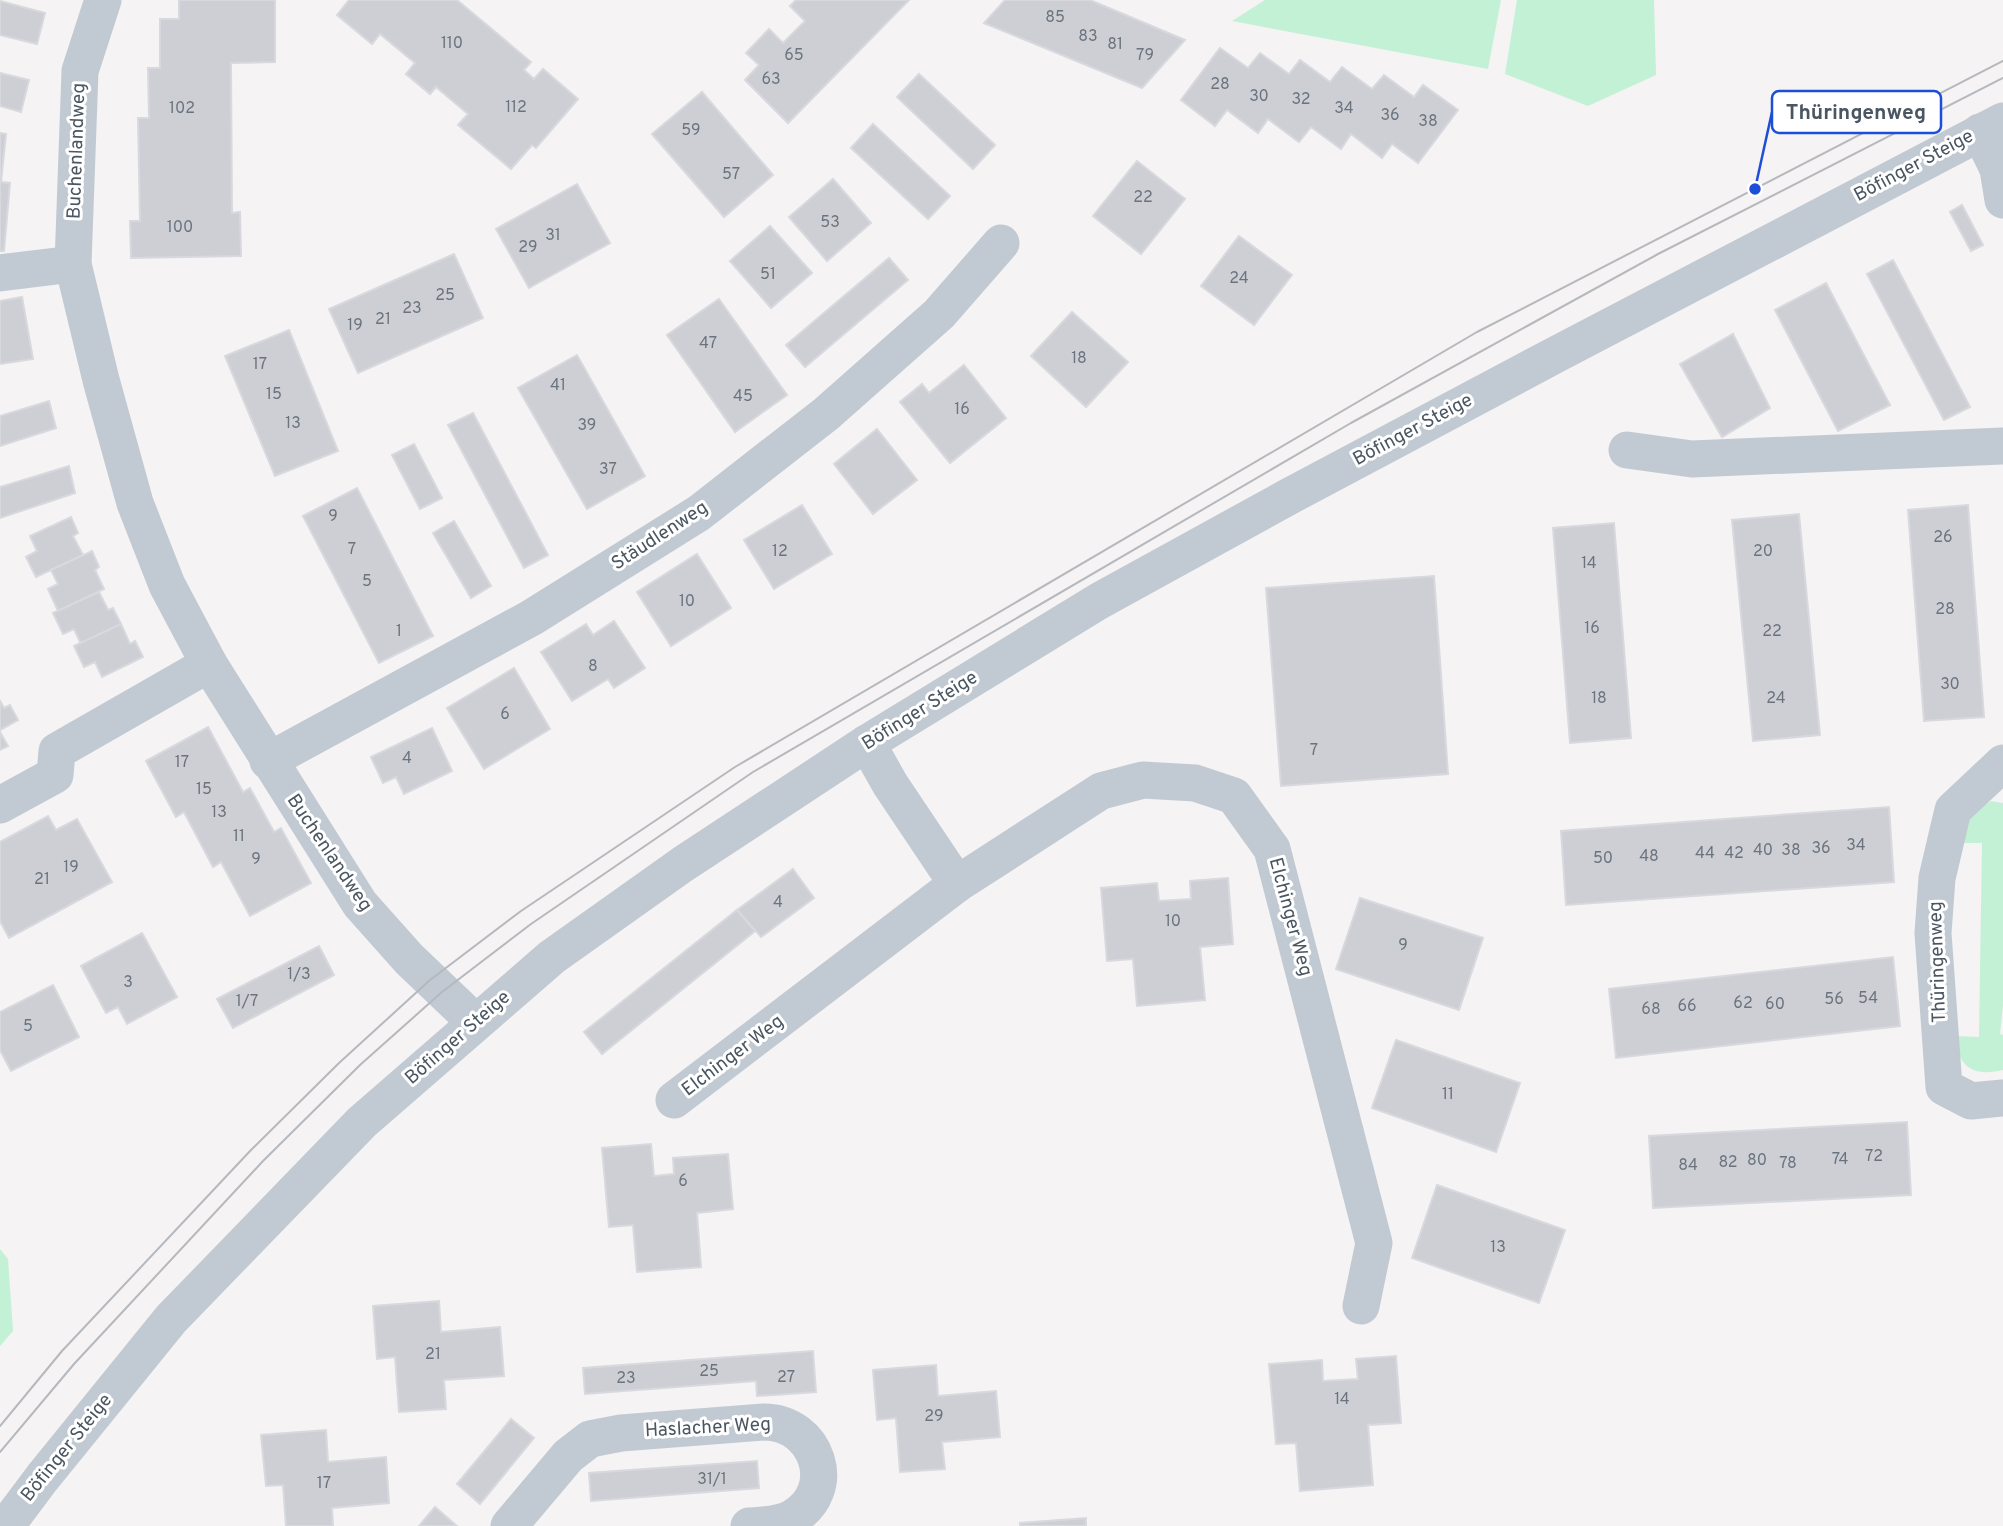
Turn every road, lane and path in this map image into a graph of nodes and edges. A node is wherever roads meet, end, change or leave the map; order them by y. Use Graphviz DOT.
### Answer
graph roads {
  1 [pos="103,0"];
  2 [pos="1992,126"];
  3 [pos="2003,200"];
  4 [pos="1001,243"];
  5 [pos="73,264"];
  6 [pos="0,273"];
  7 [pos="2003,446"];
  8 [pos="1627,450"];
  9 [pos="209,664"];
  10 [pos="867,743"];
  11 [pos="268,761"];
  12 [pos="1995,778"];
  13 [pos="0,805"];
  14 [pos="957,884"];
  15 [pos="475,1022"];
  16 [pos="2003,1098"];
  17 [pos="674,1100"];
  18 [pos="1361,1306"];
  19 [pos="6,1526"];
  20 [pos="509,1526"];
  21 [pos="749,1526"];
  1 -- 5 [label="street, Buchenlandweg"];
  2 -- 3 [label="street"];
  2 -- 10 [label="street, Böfinger Steige"];
  4 -- 11 [label="street, Stäudlenweg"];
  5 -- 6 [label="street"];
  5 -- 9 [label="street, Buchenlandweg"];
  7 -- 8 [label="street"];
  9 -- 11 [label="street, Buchenlandweg"];
  9 -- 13 [label="street"];
  10 -- 14 [label="street"];
  10 -- 15 [label="street, Böfinger Steige"];
  11 -- 15 [label="street, Buchenlandweg"];
  12 -- 16 [label="street, Thüringenweg"];
  14 -- 17 [label="street, Elchinger Weg"];
  14 -- 18 [label="street, Elchinger Weg"];
  15 -- 19 [label="street, Böfinger Steige"];
  20 -- 21 [label="street, Haslacher Weg"];
}
